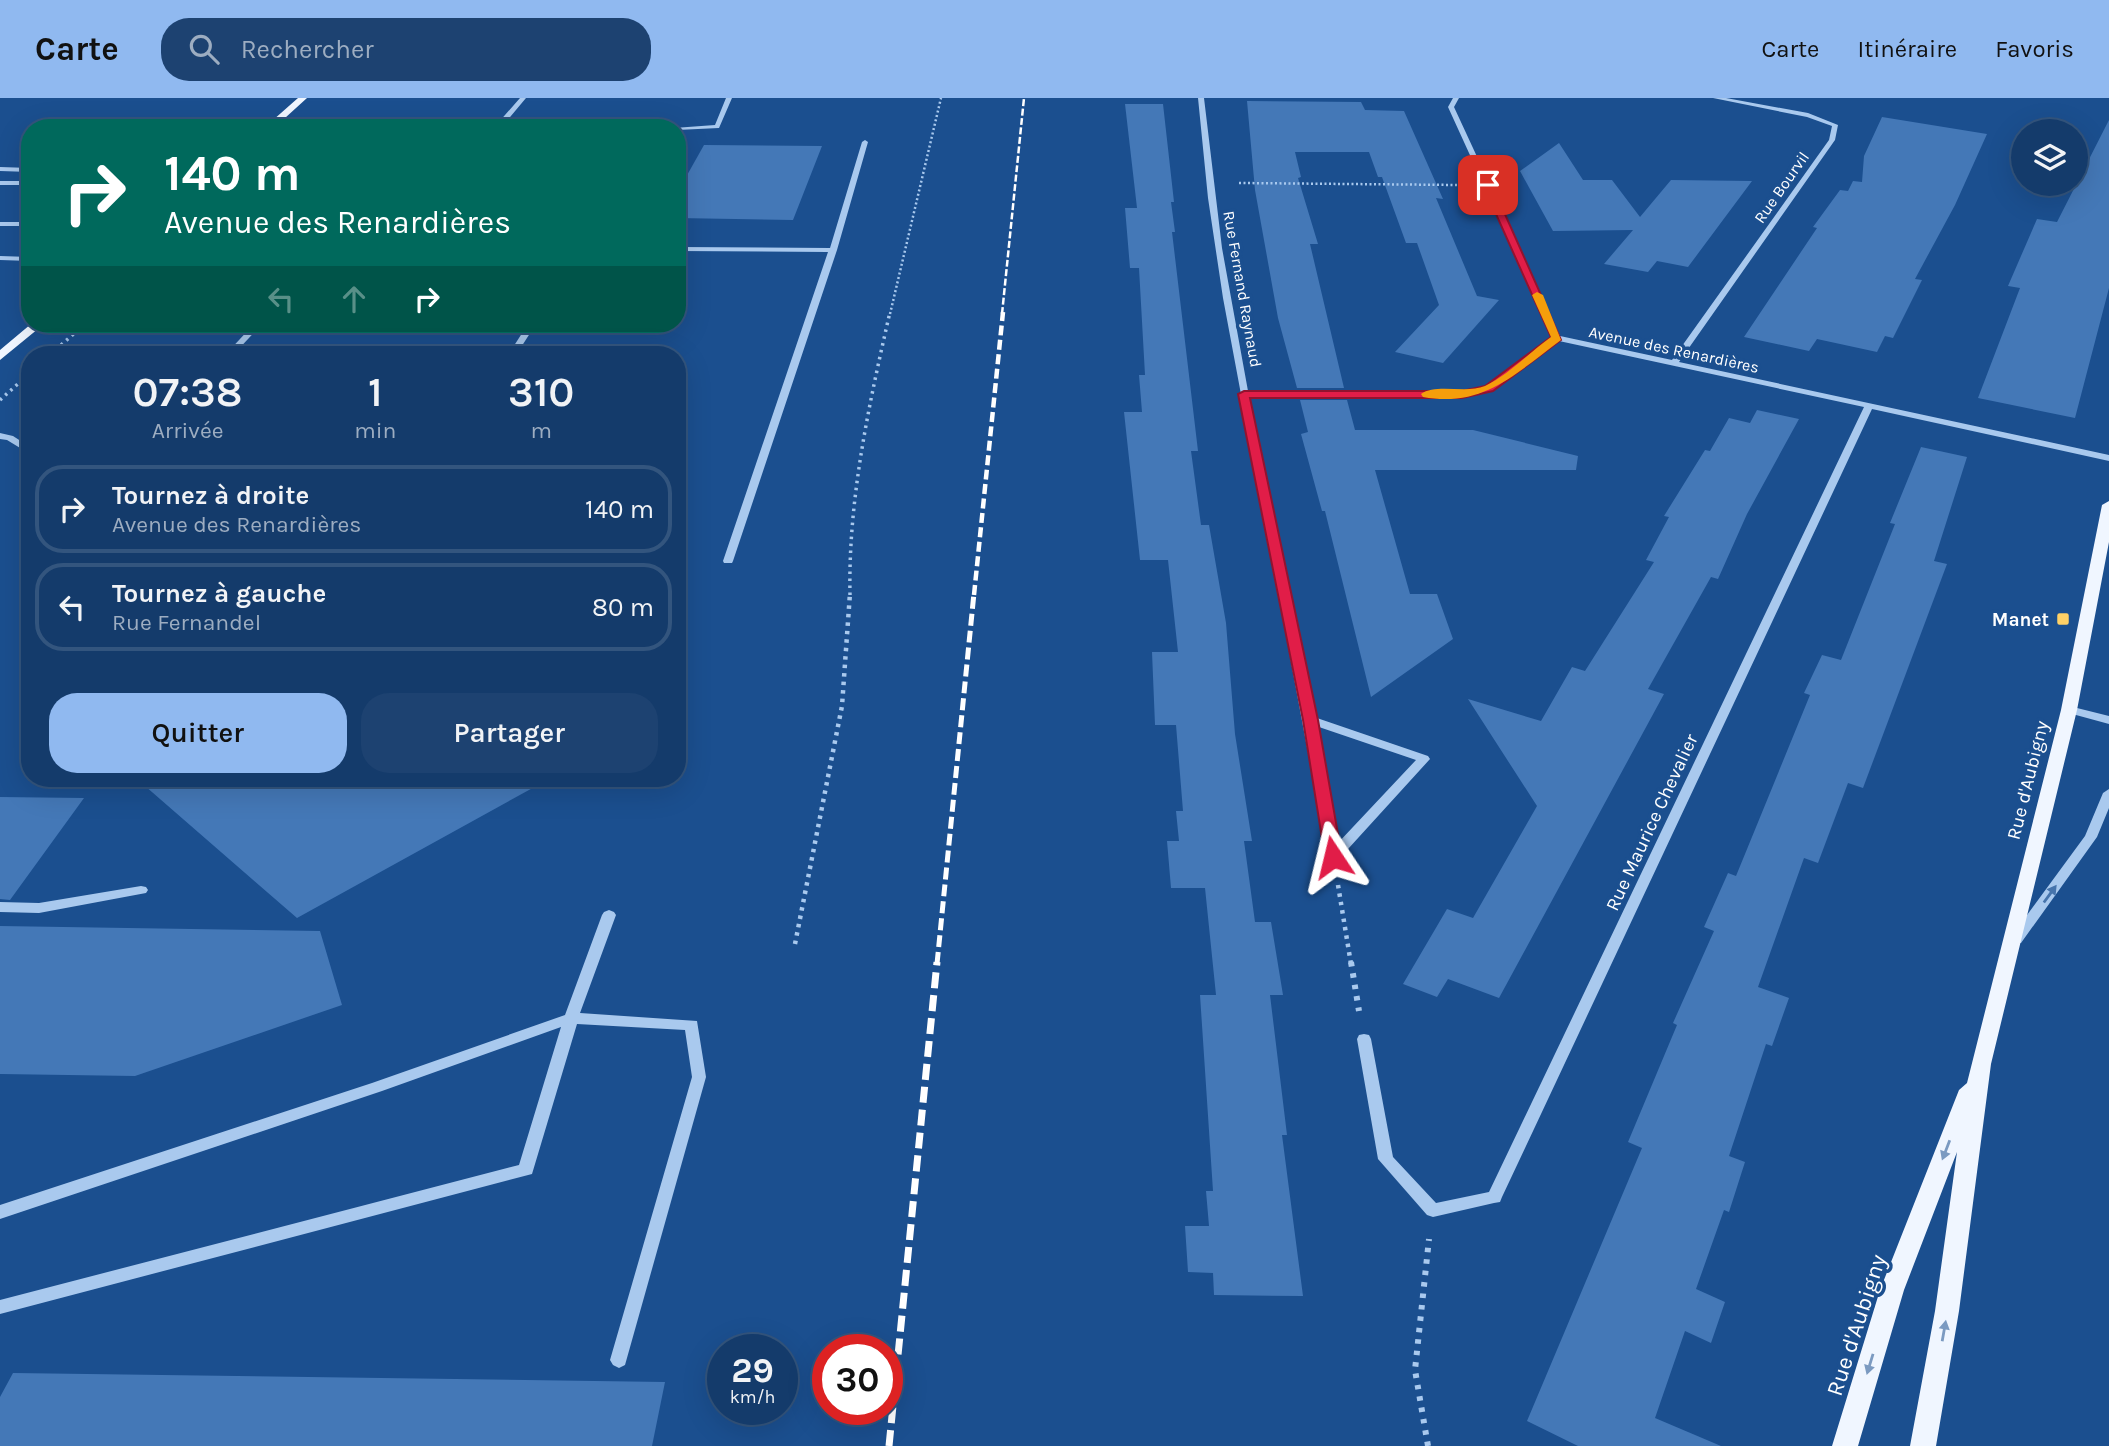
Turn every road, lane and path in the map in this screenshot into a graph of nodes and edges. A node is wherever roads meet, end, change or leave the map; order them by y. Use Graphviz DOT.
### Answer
graph roads {
  1 [pos="303,98"];
  2 [pos="523,98"];
  3 [pos="729,98"];
  4 [pos="941,98"];
  5 [pos="1201,98"];
  6 [pos="1456,98"];
  7 [pos="1716,98"];
  8 [pos="278,119"];
  9 [pos="505,119"];
  10 [pos="686,128"];
  11 [pos="865,142"];
  12 [pos="0,169"];
  13 [pos="21,170"];
  14 [pos="0,183"];
  15 [pos="21,183"];
  16 [pos="1207,183"];
  17 [pos="1488,185"];
  18 [pos="0,224"];
  19 [pos="21,224"];
  20 [pos="686,249"];
  21 [pos="833,250"];
  22 [pos="0,258"];
  23 [pos="21,259"];
  24 [pos="27,333"];
  25 [pos="74,333"];
  26 [pos="250,333"];
  27 [pos="1557,338"];
  28 [pos="59,346"];
  29 [pos="237,346"];
  30 [pos="0,356"];
  31 [pos="1674,363"];
  32 [pos="21,381"];
  33 [pos="1244,394"];
  34 [pos="0,400"];
  35 [pos="1869,406"];
  36 [pos="0,436"];
  37 [pos="21,445"];
  38 [pos="2109,458"];
  39 [pos="2109,505"];
  40 [pos="728,561"];
  41 [pos="2069,710"];
  42 [pos="1311,720"];
  43 [pos="2109,720"];
  44 [pos="2109,793"];
  45 [pos="1333,857"];
  46 [pos="141,890"];
  47 [pos="0,907"];
  48 [pos="609,915"];
  49 [pos="795,944"];
  50 [pos="2009,949"];
  51 [pos="571,1018"];
  52 [pos="1364,1040"];
  53 [pos="1980,1064"];
  54 [pos="1433,1210"];
  55 [pos="0,1212"];
  56 [pos="0,1307"];
  57 [pos="620,1360"];
  58 [pos="1428,1446"];
  59 [pos="1846,1446"];
  60 [pos="1923,1446"];
  1 -- 8 [label="main road"];
  2 -- 9 [label="street"];
  3 -- 10 [label="street"];
  4 -- 49 [label="path"];
  5 -- 16 [label="street, Rue Fernand Raynaud"];
  6 -- 17 [label="street"];
  7 -- 31 [label="street, Rue Bourvil"];
  11 -- 21 [label="street"];
  12 -- 13 [label="street"];
  14 -- 15 [label="street"];
  16 -- 17 [label="path"];
  16 -- 33 [label="street, Rue Fernand Raynaud"];
  17 -- 27 [label="street"];
  18 -- 19 [label="street"];
  20 -- 21 [label="lane"];
  21 -- 40 [label="lane"];
  22 -- 23 [label="street"];
  24 -- 30 [label="main road"];
  25 -- 28 [label="path"];
  26 -- 29 [label="street"];
  27 -- 31 [label="street, Avenue des Renardières"];
  27 -- 33 [label="street"];
  31 -- 35 [label="street, Avenue des Renardières"];
  32 -- 34 [label="path"];
  33 -- 42 [label="street, Rue Fernand Raynaud"];
  35 -- 38 [label="street, Avenue des Renardières"];
  35 -- 54 [label="street, Rue Maurice Chevalier"];
  36 -- 37 [label="street"];
  39 -- 41 [label="main road, Rue d'Aubigny"];
  41 -- 43 [label="street"];
  41 -- 50 [label="main road, Rue d'Aubigny"];
  42 -- 45 [label="street, Rue Fernand Raynaud"];
  42 -- 45 [label="street"];
  50 -- 44 [label="street, one-way"];
  45 -- 52 [label="path"];
  46 -- 47 [label="street"];
  48 -- 51 [label="street"];
  50 -- 53 [label="main road, Rue d'Aubigny"];
  51 -- 55 [label="street"];
  51 -- 56 [label="street"];
  51 -- 57 [label="street"];
  52 -- 54 [label="street"];
  53 -- 59 [label="main road, Rue d'Aubigny, one-way"];
  60 -- 53 [label="main road, Rue d'Aubigny, one-way"];
  54 -- 58 [label="path"];
}
